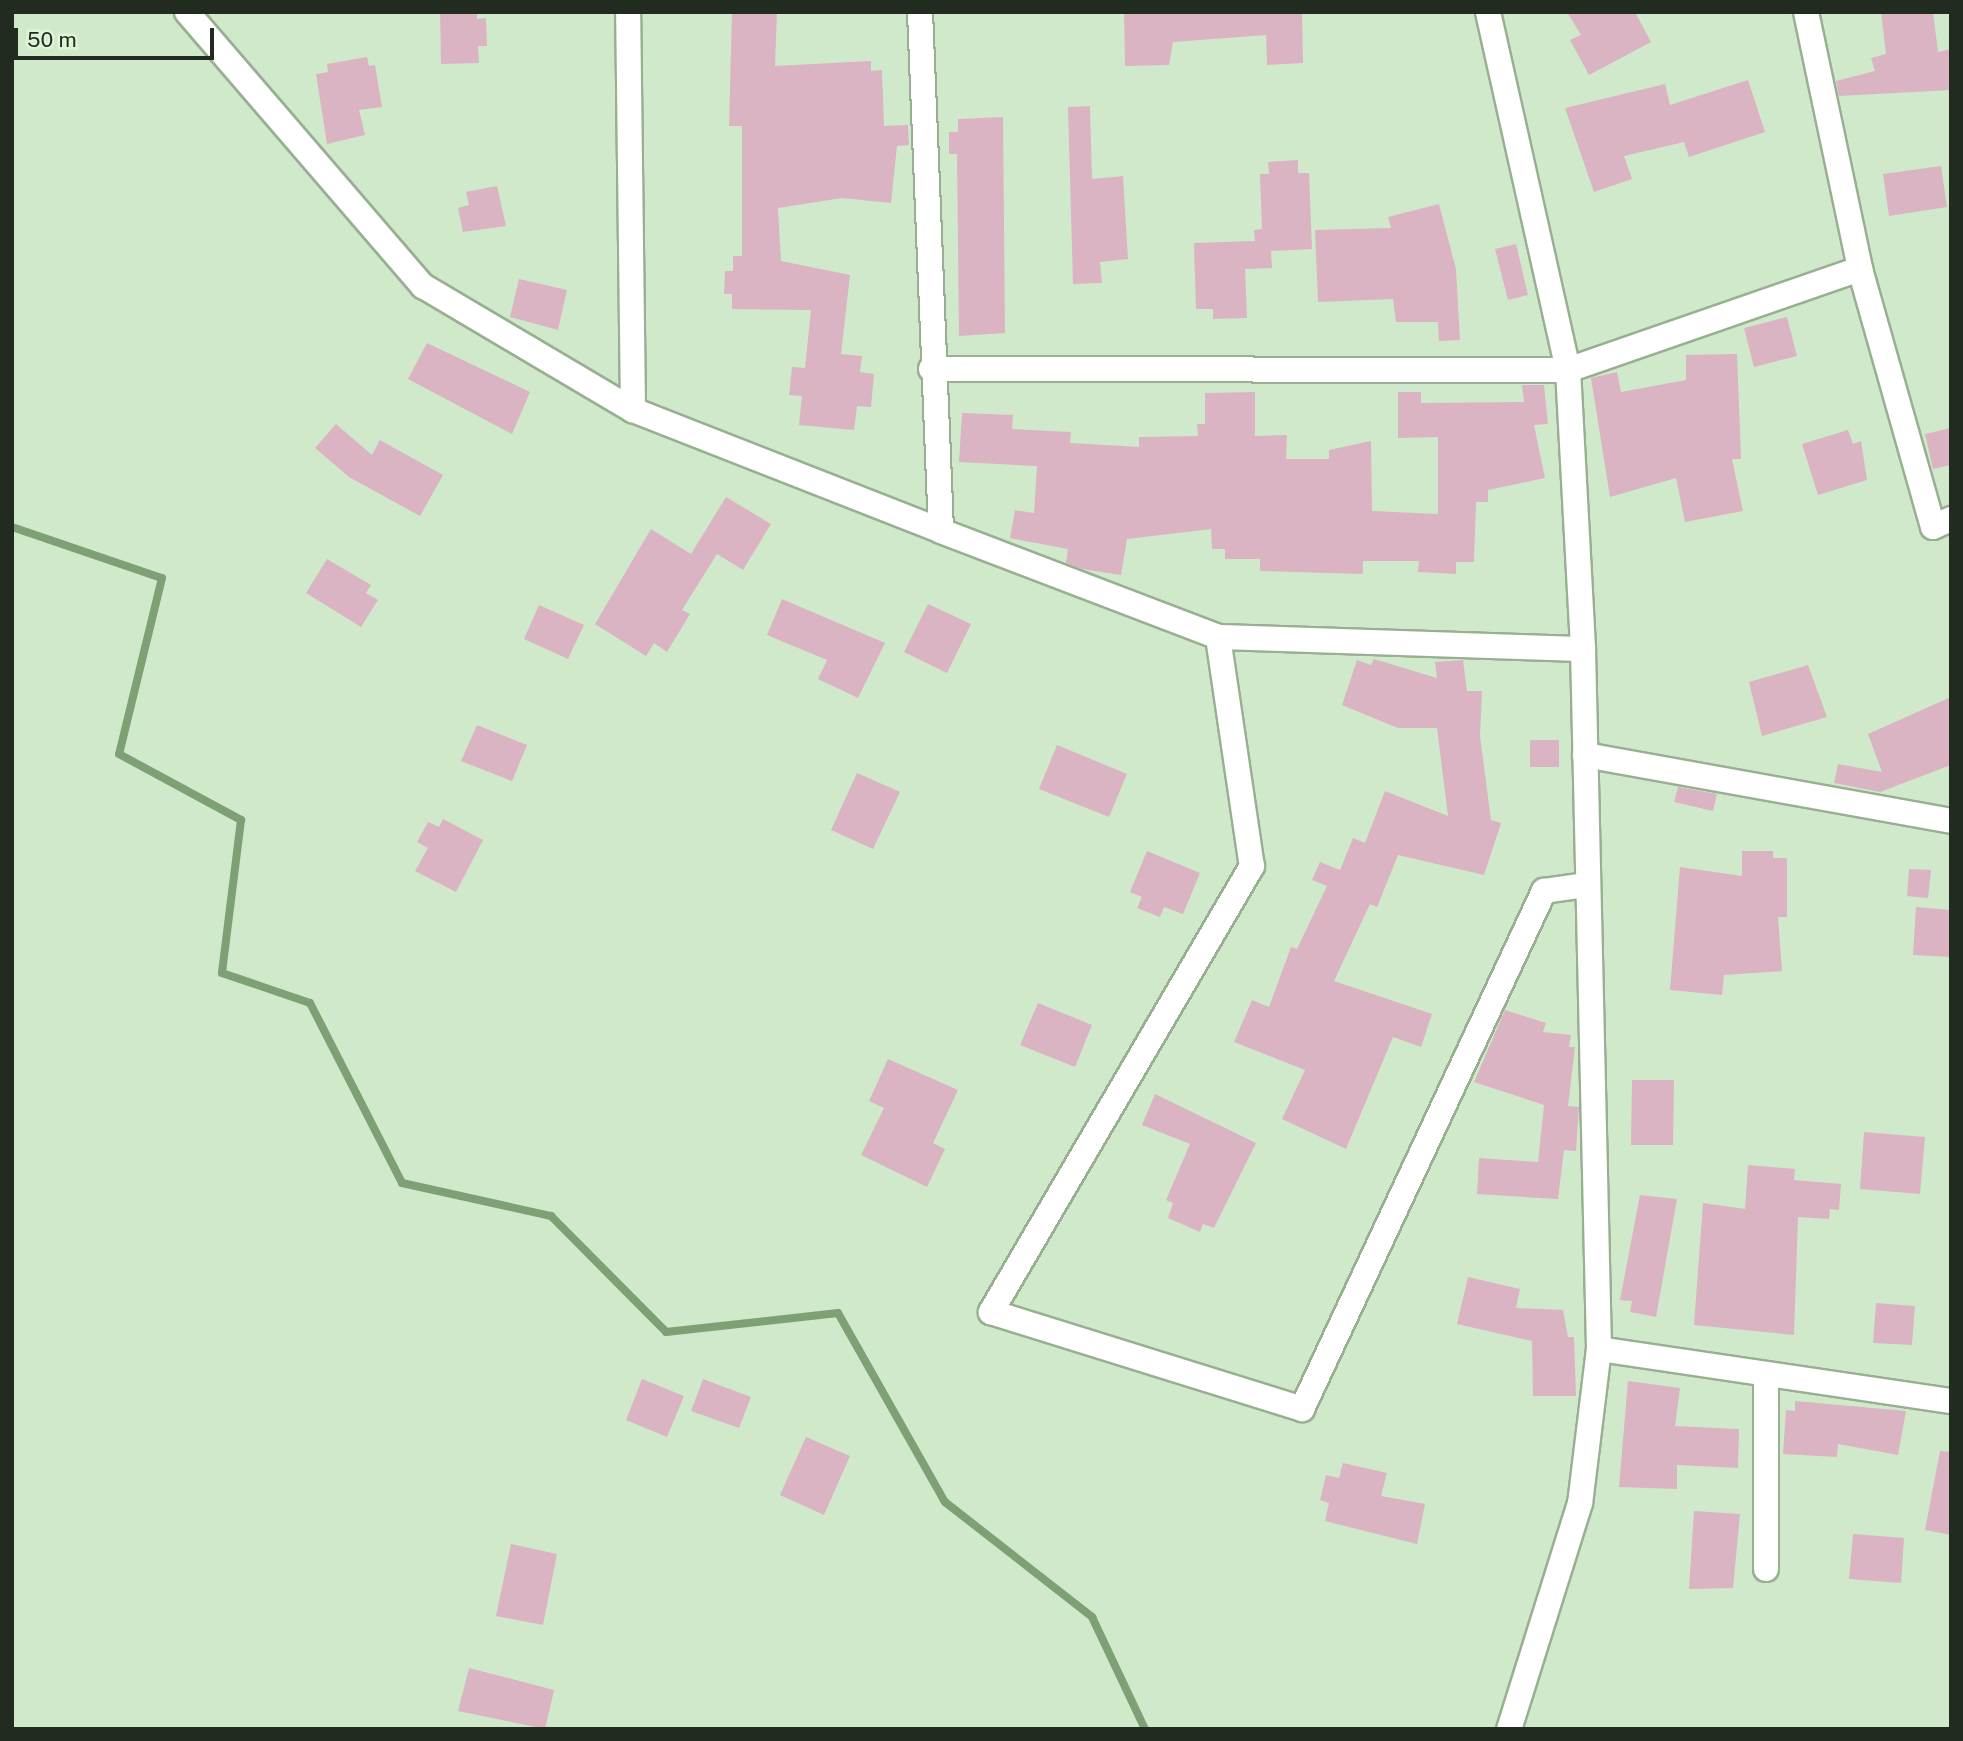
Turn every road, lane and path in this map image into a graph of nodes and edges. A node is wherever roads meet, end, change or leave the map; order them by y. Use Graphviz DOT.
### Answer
graph roads {
  1 [pos="187,12"];
  2 [pos="628,12"];
  3 [pos="920,12"];
  4 [pos="1488,12"];
  5 [pos="1806,12"];
  6 [pos="1860,269"];
  7 [pos="931,369"];
  8 [pos="1568,370"];
  9 [pos="633,410"];
  10 [pos="1951,519"];
  11 [pos="941,531"];
  12 [pos="1218,636"];
  13 [pos="1583,649"];
  14 [pos="1585,755"];
  15 [pos="1951,821"];
  16 [pos="1586,885"];
  17 [pos="1600,1349"];
  18 [pos="1766,1376"];
  19 [pos="1951,1401"];
  20 [pos="1766,1569"];
  21 [pos="1509,1729"];
  1 -- 9 [label="street"];
  2 -- 9 [label="street"];
  3 -- 7 [label="street"];
  4 -- 8 [label="street"];
  5 -- 6 [label="street"];
  6 -- 8 [label="street"];
  6 -- 10 [label="street"];
  7 -- 8 [label="street"];
  7 -- 11 [label="street"];
  8 -- 13 [label="street"];
  9 -- 11 [label="street"];
  11 -- 12 [label="street"];
  12 -- 13 [label="street"];
  12 -- 16 [label="street"];
  13 -- 14 [label="street"];
  14 -- 15 [label="street"];
  14 -- 16 [label="street"];
  16 -- 17 [label="street"];
  17 -- 18 [label="street"];
  17 -- 21 [label="street"];
  18 -- 19 [label="street"];
  18 -- 20 [label="street"];
}
